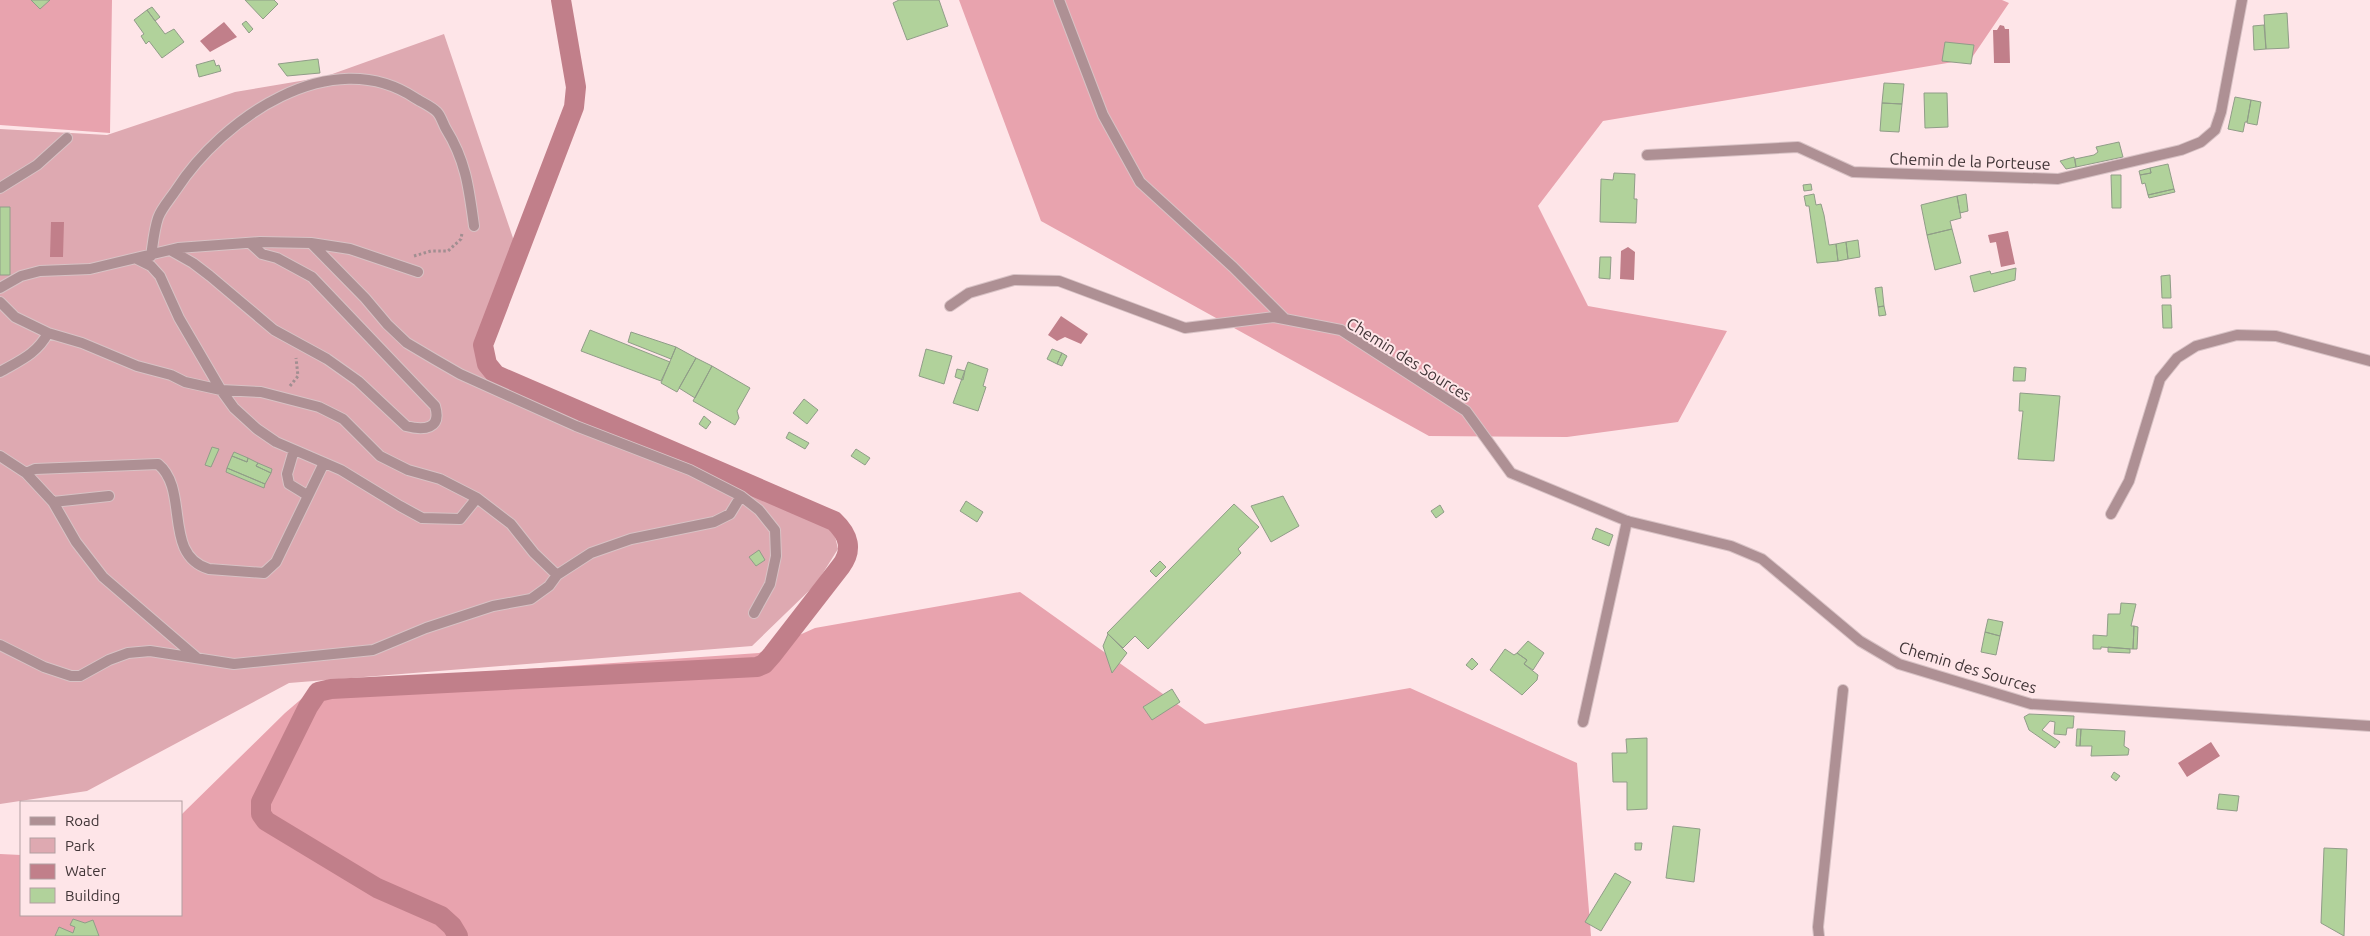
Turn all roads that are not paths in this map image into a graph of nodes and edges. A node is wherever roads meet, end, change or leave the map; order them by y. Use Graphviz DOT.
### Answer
graph roads {
  1 [pos="1059,0"];
  2 [pos="2242,0"];
  3 [pos="67,138"];
  4 [pos="1647,155"];
  5 [pos="0,188"];
  6 [pos="474,226"];
  7 [pos="311,242"];
  8 [pos="250,243"];
  9 [pos="170,250"];
  10 [pos="151,256"];
  11 [pos="137,259"];
  12 [pos="418,272"];
  13 [pos="0,288"];
  14 [pos="0,302"];
  15 [pos="950,306"];
  16 [pos="1286,320"];
  17 [pos="48,333"];
  18 [pos="2370,362"];
  19 [pos="0,372"];
  20 [pos="220,390"];
  21 [pos="294,450"];
  22 [pos="0,456"];
  23 [pos="324,463"];
  24 [pos="26,473"];
  25 [pos="307,495"];
  26 [pos="109,496"];
  27 [pos="741,496"];
  28 [pos="477,498"];
  29 [pos="53,502"];
  30 [pos="2111,514"];
  31 [pos="1627,521"];
  32 [pos="557,575"];
  33 [pos="754,613"];
  34 [pos="0,645"];
  35 [pos="196,657"];
  36 [pos="1843,690"];
  37 [pos="1583,722"];
  38 [pos="2370,726"];
  39 [pos="1819,936"];
  1 -- 16 [label="street"];
  2 -- 4 [label="street, Chemin de la Porteuse"];
  3 -- 5 [label="street"];
  6 -- 10 [label="street"];
  7 -- 8 [label="street"];
  7 -- 12 [label="street"];
  7 -- 27 [label="street"];
  8 -- 9 [label="street"];
  8 -- 9 [label="street"];
  9 -- 10 [label="street"];
  10 -- 11 [label="street"];
  11 -- 13 [label="street"];
  11 -- 20 [label="street"];
  14 -- 17 [label="street"];
  15 -- 16 [label="street, Chemin des Sources"];
  16 -- 31 [label="street, Chemin des Sources"];
  17 -- 19 [label="street"];
  17 -- 20 [label="street"];
  18 -- 30 [label="street"];
  20 -- 21 [label="street"];
  20 -- 28 [label="street"];
  21 -- 23 [label="street"];
  21 -- 25 [label="street"];
  22 -- 24 [label="street"];
  23 -- 25 [label="street"];
  23 -- 28 [label="street"];
  24 -- 25 [label="street"];
  24 -- 29 [label="street"];
  26 -- 29 [label="street"];
  27 -- 32 [label="street"];
  27 -- 33 [label="street"];
  28 -- 32 [label="street"];
  29 -- 35 [label="street"];
  31 -- 37 [label="street"];
  31 -- 38 [label="street, Chemin des Sources"];
  32 -- 35 [label="street"];
  34 -- 35 [label="street"];
  36 -- 39 [label="street"];
}
